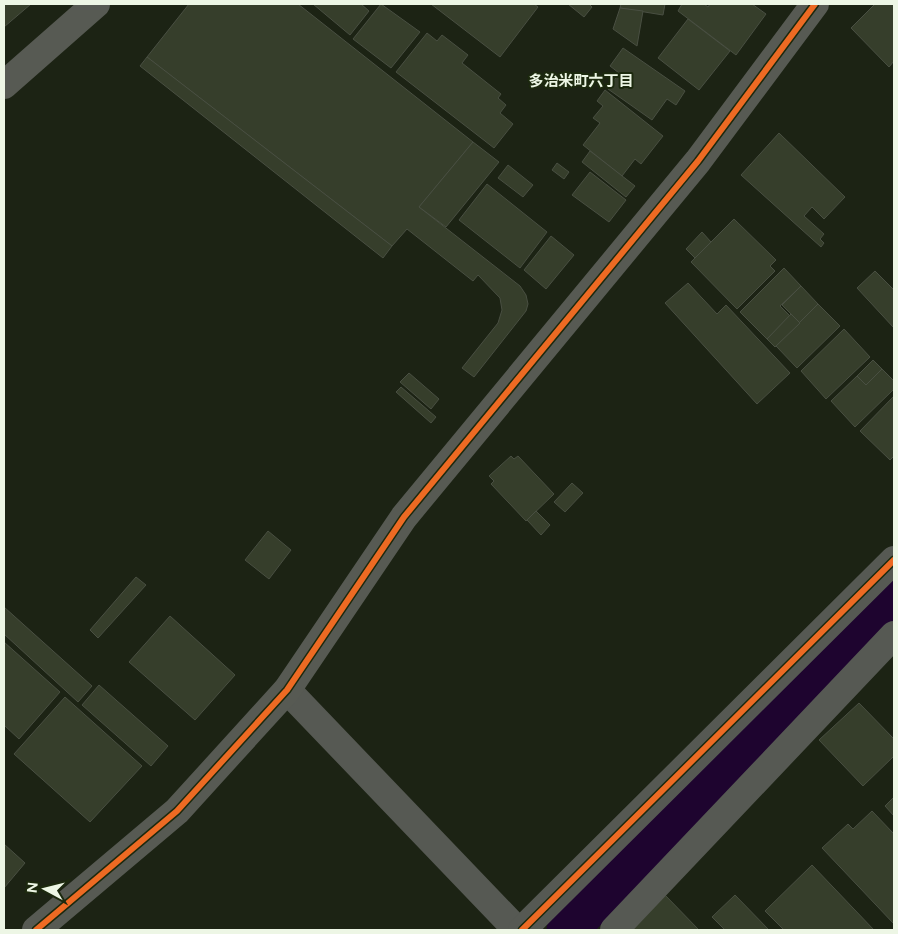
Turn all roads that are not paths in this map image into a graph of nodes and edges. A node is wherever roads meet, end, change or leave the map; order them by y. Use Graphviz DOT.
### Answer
graph roads {
  1 [pos="96,4"];
  2 [pos="815,4"];
  3 [pos="4,85"];
  4 [pos="894,560"];
  5 [pos="894,635"];
  6 [pos="287,690"];
  7 [pos="36,930"];
  8 [pos="517,930"];
  9 [pos="522,930"];
  10 [pos="614,930"];
  1 -- 3 [label="street"];
  2 -- 6 [label="street"];
  4 -- 9 [label="street"];
  5 -- 10 [label="street"];
  6 -- 7 [label="street"];
  6 -- 8 [label="street"];
}
